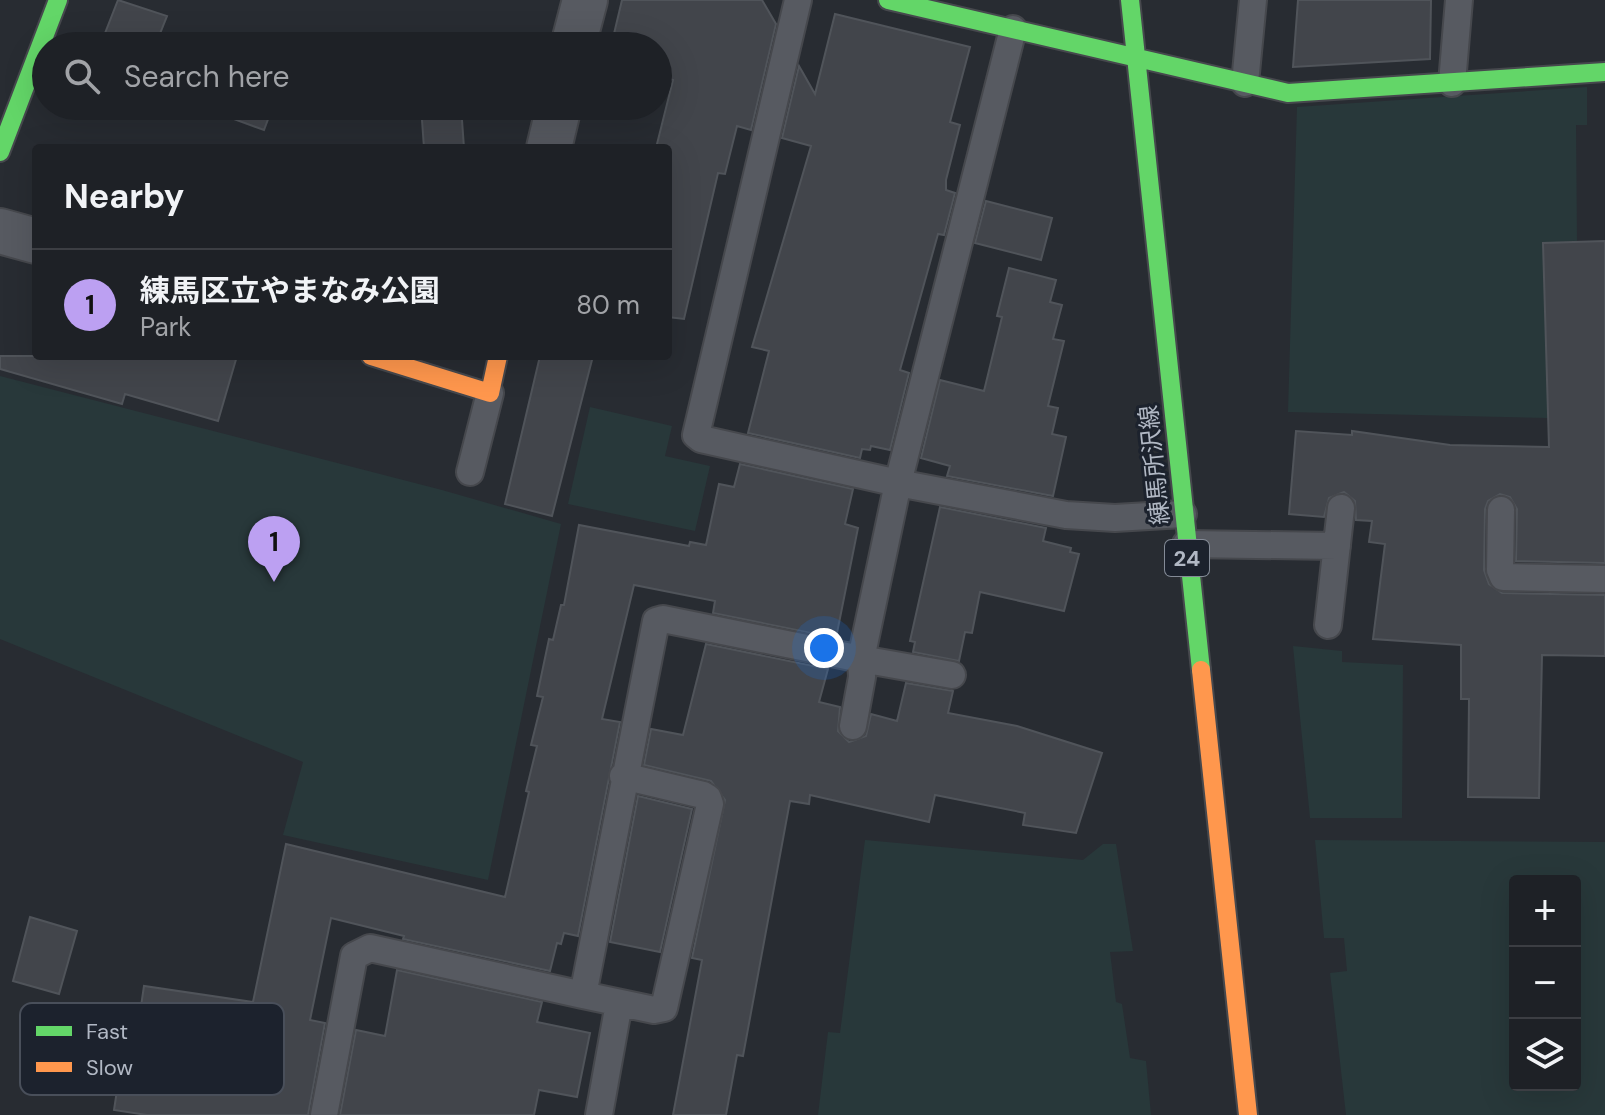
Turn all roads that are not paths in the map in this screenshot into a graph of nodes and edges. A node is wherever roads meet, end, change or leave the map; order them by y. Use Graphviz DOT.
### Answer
graph roads {
  1 [pos="58,0"];
  2 [pos="585,0"];
  3 [pos="798,0"];
  4 [pos="888,0"];
  5 [pos="1130,0"];
  6 [pos="1253,0"];
  7 [pos="1459,0"];
  8 [pos="1013,29"];
  9 [pos="46,32"];
  10 [pos="577,32"];
  11 [pos="1137,59"];
  12 [pos="32,68"];
  13 [pos="1605,72"];
  14 [pos="1245,83"];
  15 [pos="1452,83"];
  16 [pos="556,120"];
  17 [pos="550,144"];
  18 [pos="0,152"];
  19 [pos="0,231"];
  20 [pos="32,240"];
  21 [pos="384,360"];
  22 [pos="497,360"];
  23 [pos="490,393"];
  24 [pos="470,472"];
  25 [pos="898,483"];
  26 [pos="1341,508"];
  27 [pos="1501,510"];
  28 [pos="1183,514"];
  29 [pos="1186,544"];
  30 [pos="1337,546"];
  31 [pos="1605,579"];
  32 [pos="1328,625"];
  33 [pos="861,659"];
  34 [pos="952,675"];
  35 [pos="853,726"];
  36 [pos="623,776"];
  37 [pos="583,995"];
  38 [pos="619,1003"];
  39 [pos="324,1115"];
  40 [pos="599,1115"];
  41 [pos="1248,1115"];
  1 -- 9 [label="main road"];
  2 -- 10 [label="street"];
  3 -- 25 [label="lane"];
  4 -- 8 [label="main road"];
  5 -- 11 [label="main road, 練馬所沢線 / 24"];
  6 -- 14 [label="lane"];
  7 -- 15 [label="lane"];
  8 -- 11 [label="main road"];
  8 -- 25 [label="lane"];
  11 -- 14 [label="main road"];
  11 -- 28 [label="main road, 練馬所沢線 / 24"];
  12 -- 18 [label="main road"];
  13 -- 15 [label="main road"];
  14 -- 15 [label="main road"];
  16 -- 17 [label="street"];
  19 -- 20 [label="street"];
  21 -- 23 [label="main road"];
  22 -- 23 [label="main road"];
  23 -- 24 [label="lane"];
  25 -- 28 [label="lane"];
  25 -- 33 [label="lane"];
  26 -- 30 [label="lane"];
  27 -- 31 [label="lane"];
  28 -- 29 [label="main road, 練馬所沢線 / 24"];
  29 -- 30 [label="lane"];
  29 -- 41 [label="main road, 練馬所沢線 / 24"];
  30 -- 32 [label="lane"];
  33 -- 34 [label="lane"];
  33 -- 35 [label="lane"];
  33 -- 36 [label="lane"];
  36 -- 37 [label="lane"];
  36 -- 38 [label="lane"];
  37 -- 38 [label="lane"];
  37 -- 39 [label="lane"];
  38 -- 40 [label="lane"];
}
